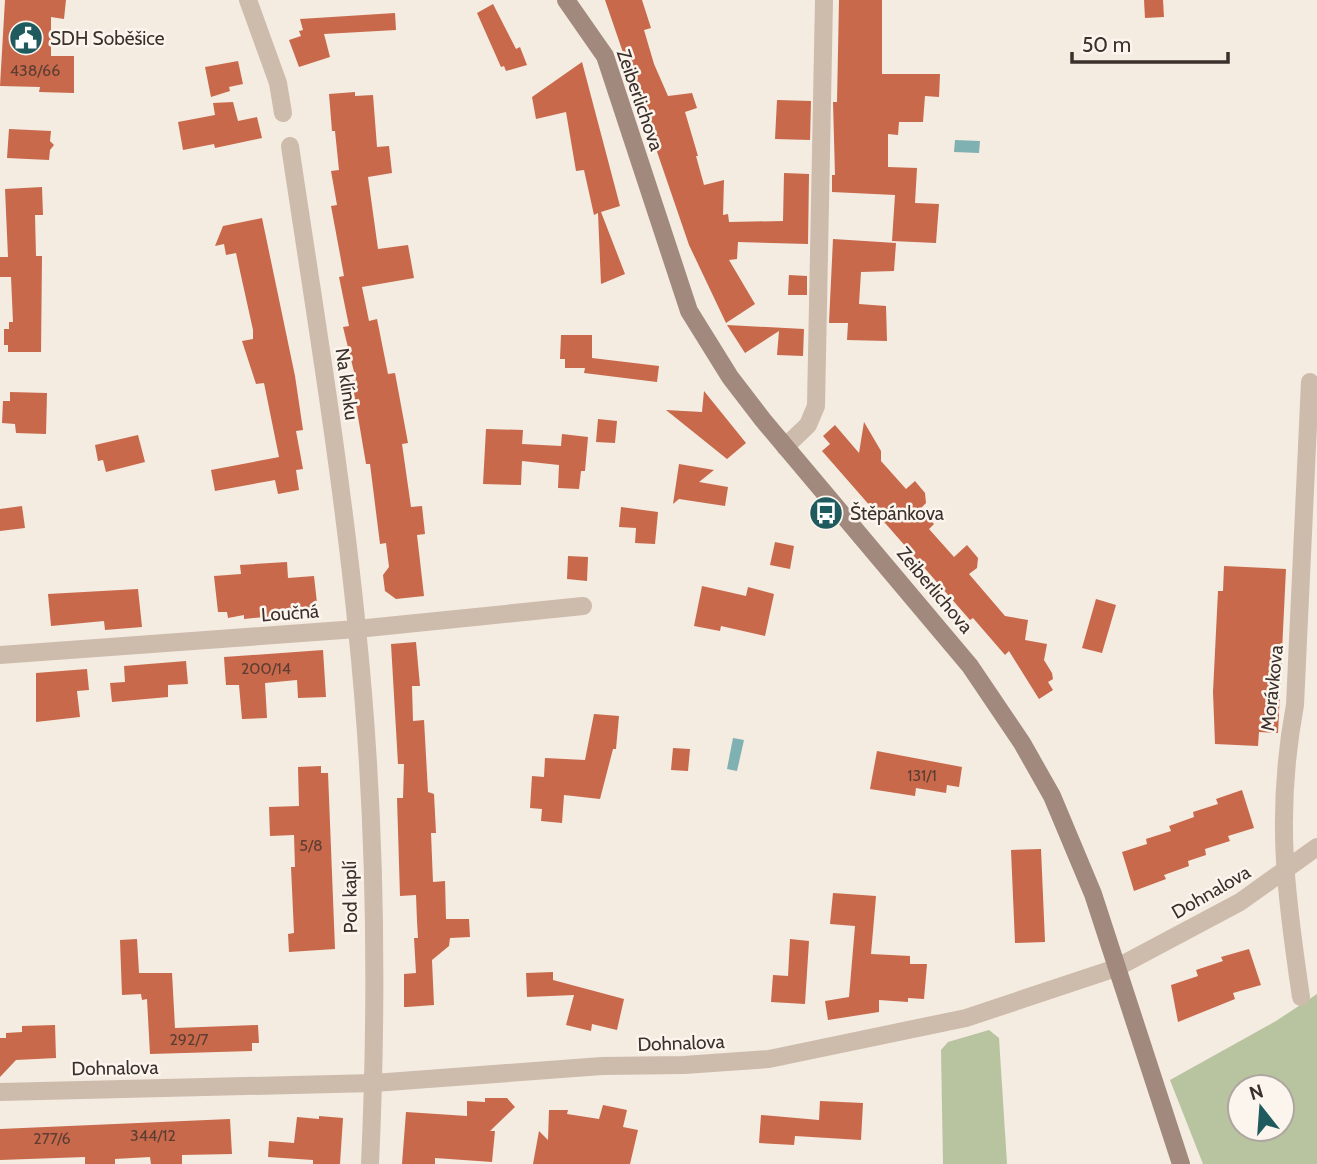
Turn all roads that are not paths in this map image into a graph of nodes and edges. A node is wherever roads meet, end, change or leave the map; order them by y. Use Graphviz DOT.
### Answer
graph roads {
  1 [pos="248,0"];
  2 [pos="566,0"];
  3 [pos="824,0"];
  4 [pos="283,113"];
  5 [pos="290,146"];
  6 [pos="1310,382"];
  7 [pos="785,447"];
  8 [pos="583,606"];
  9 [pos="357,629"];
  10 [pos="0,655"];
  11 [pos="1317,847"];
  12 [pos="1284,872"];
  13 [pos="1116,968"];
  14 [pos="1301,996"];
  15 [pos="373,1083"];
  16 [pos="0,1091"];
  17 [pos="370,1164"];
  18 [pos="1181,1164"];
  1 -- 4 [label="street"];
  2 -- 7 [label="street, Zeiberlichova"];
  3 -- 7 [label="street"];
  5 -- 9 [label="street, Na klínku"];
  6 -- 12 [label="street, Morávkova"];
  7 -- 13 [label="street, Zeiberlichova"];
  8 -- 9 [label="street, Loučná"];
  9 -- 10 [label="street, Loučná"];
  9 -- 15 [label="street, Pod kaplí"];
  11 -- 12 [label="street, Dohnalova"];
  12 -- 13 [label="street, Dohnalova"];
  12 -- 14 [label="street, Morávkova"];
  13 -- 15 [label="street, Dohnalova"];
  13 -- 18 [label="street, Zeiberlichova"];
  15 -- 16 [label="street, Dohnalova"];
  15 -- 17 [label="street, Pod kaplí"];
}
